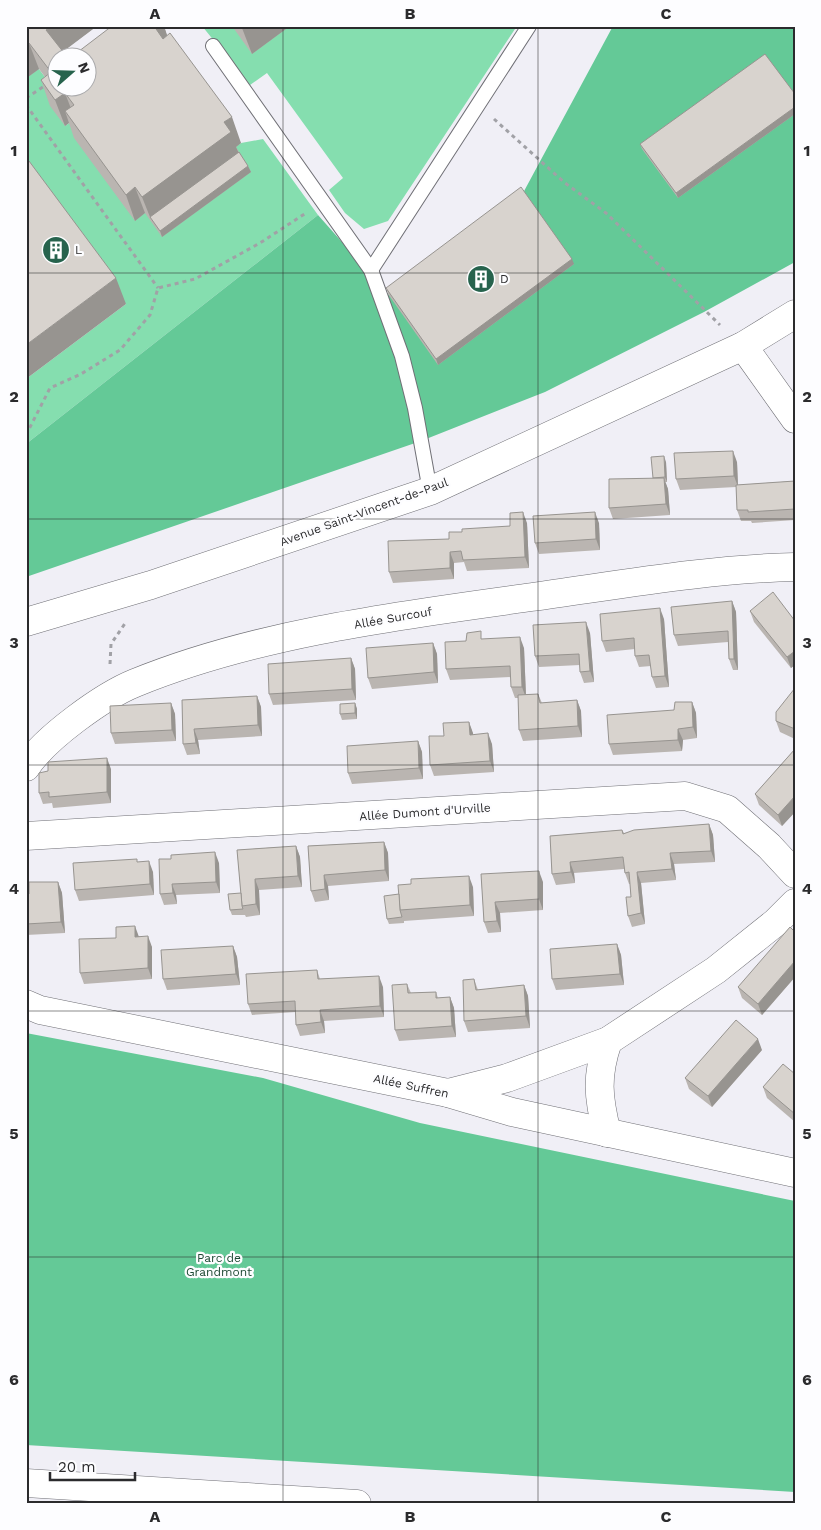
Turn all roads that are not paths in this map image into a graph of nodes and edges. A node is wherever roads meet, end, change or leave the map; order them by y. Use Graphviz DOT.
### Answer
graph roads {
  1 [pos="529,26"];
  2 [pos="213,46"];
  3 [pos="371,270"];
  4 [pos="795,314"];
  5 [pos="743,346"];
  6 [pos="795,419"];
  7 [pos="430,491"];
  8 [pos="795,567"];
  9 [pos="26,622"];
  10 [pos="26,767"];
  11 [pos="26,836"];
  12 [pos="795,874"];
  13 [pos="795,903"];
  14 [pos="26,1004"];
  15 [pos="608,1041"];
  16 [pos="448,1093"];
  17 [pos="607,1133"];
  18 [pos="795,1173"];
  19 [pos="26,1483"];
  20 [pos="357,1504"];
  1 -- 3 [label="lane"];
  2 -- 3 [label="lane"];
  3 -- 7 [label="lane"];
  4 -- 5 [label="main road, Avenue Saint-Vincent-de-Paul"];
  5 -- 6 [label="main road"];
  5 -- 7 [label="main road, Avenue Saint-Vincent-de-Paul"];
  7 -- 9 [label="main road, Avenue Saint-Vincent-de-Paul"];
  8 -- 10 [label="main road, Allée Surcouf"];
  11 -- 12 [label="main road, Allée Dumont d'Urville"];
  13 -- 15 [label="main road"];
  14 -- 16 [label="main road, Allée Suffren"];
  15 -- 16 [label="main road"];
  15 -- 17 [label="main road"];
  16 -- 17 [label="main road, Allée Suffren"];
  17 -- 18 [label="main road, Allée Suffren"];
  19 -- 20 [label="main road"];
}
